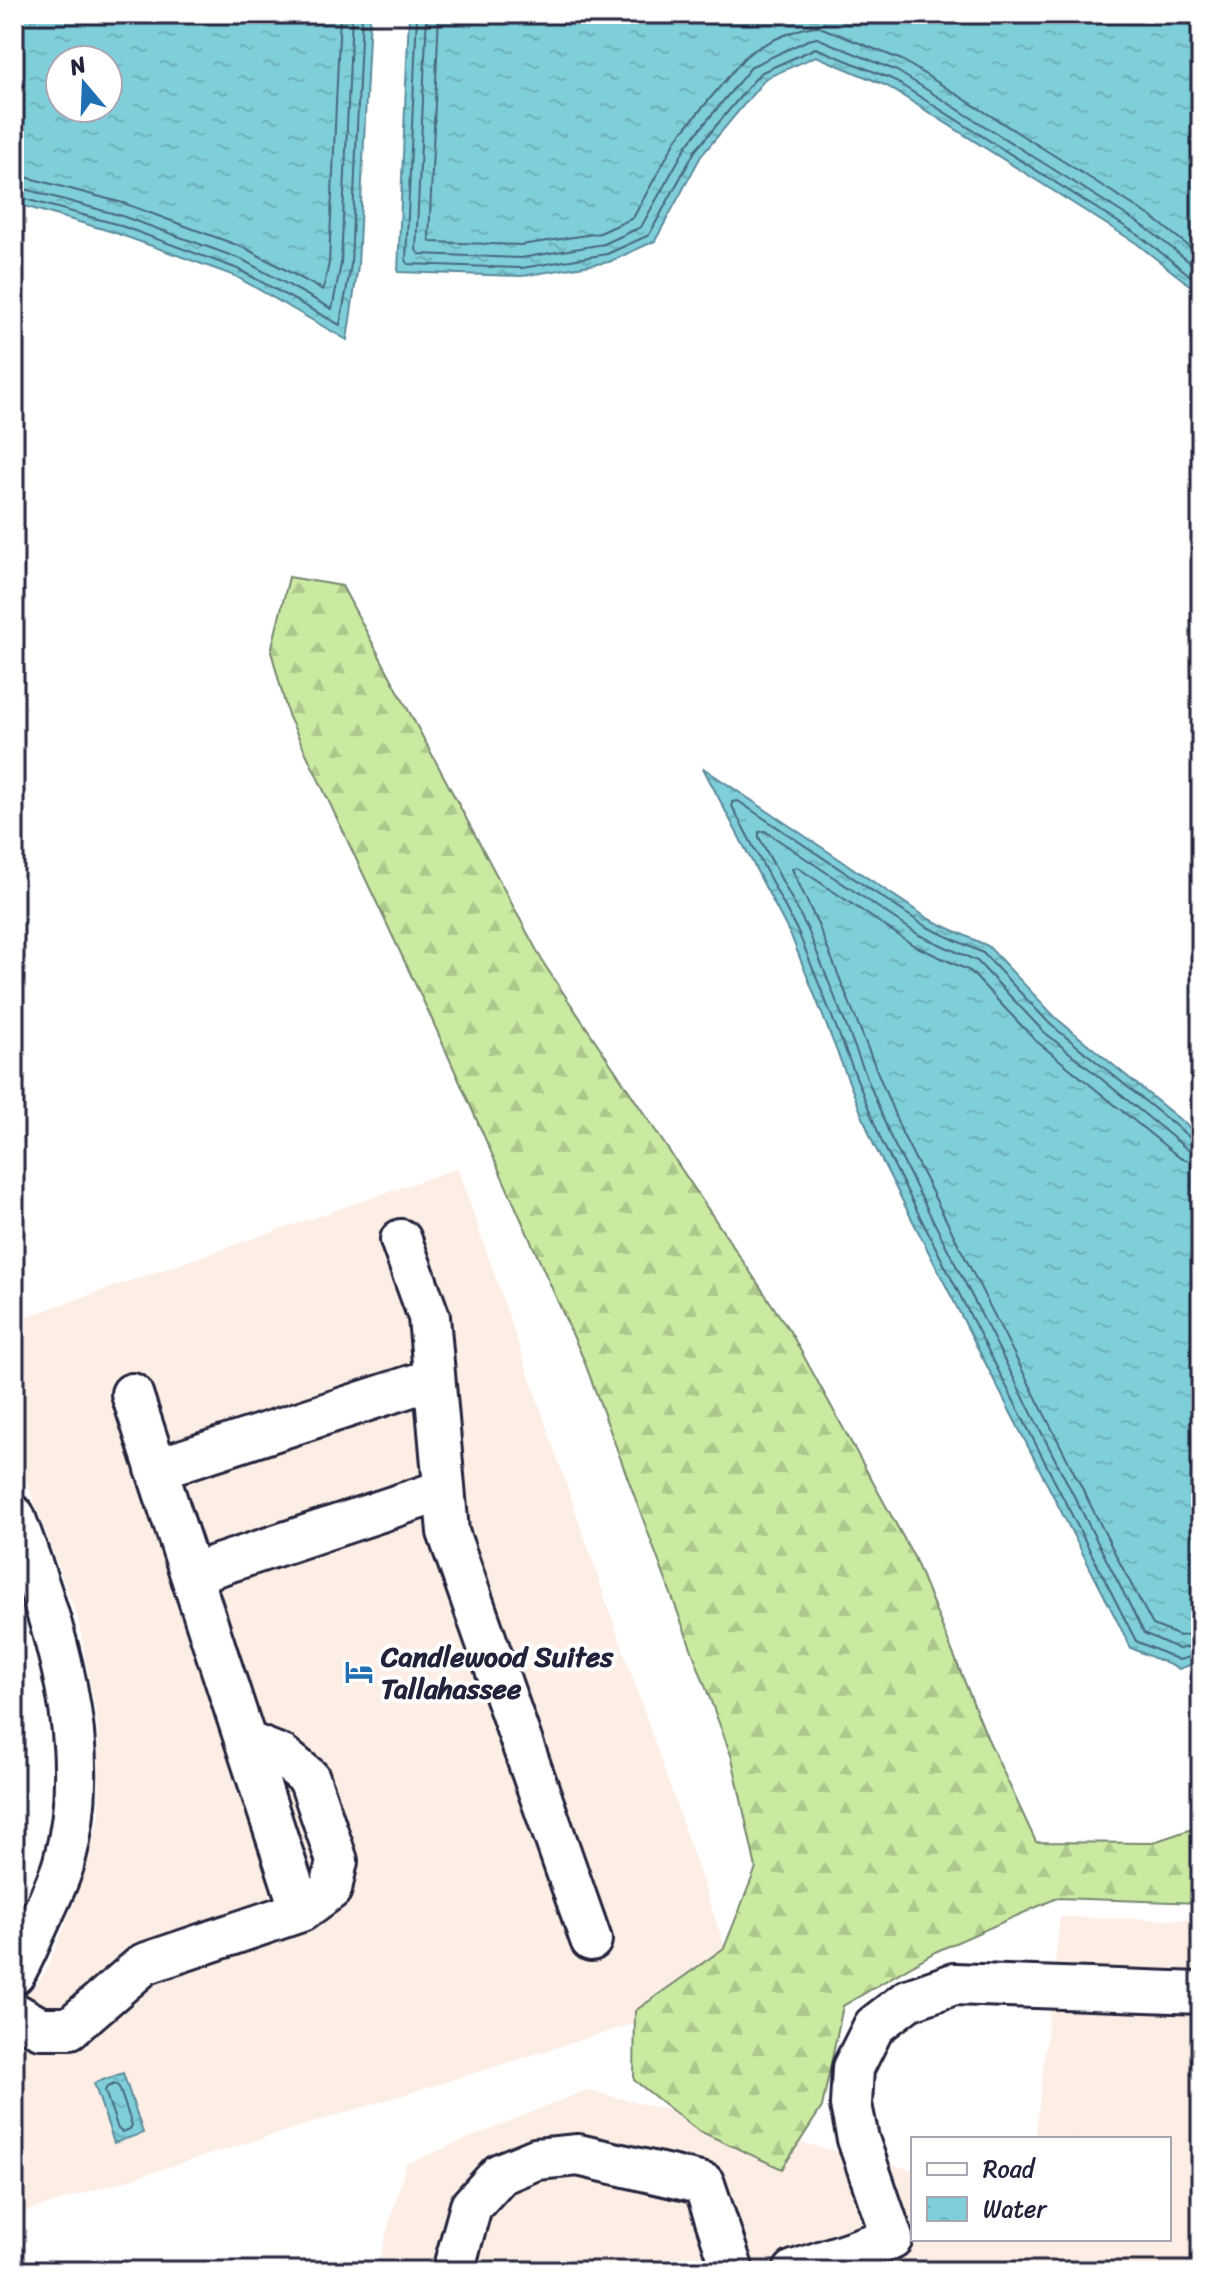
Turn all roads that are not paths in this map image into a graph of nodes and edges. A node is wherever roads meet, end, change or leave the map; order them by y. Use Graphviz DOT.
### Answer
graph roads {
  1 [pos="401,1240"];
  2 [pos="433,1379"];
  3 [pos="132,1394"];
  4 [pos="156,1469"];
  5 [pos="444,1490"];
  6 [pos="14,1516"];
  7 [pos="191,1574"];
  8 [pos="591,1940"];
  9 [pos="14,1974"];
  10 [pos="1201,1993"];
  11 [pos="14,2013"];
  12 [pos="453,2271"];
  13 [pos="733,2271"];
  14 [pos="794,2271"];
  1 -- 2 [label="street"];
  2 -- 4 [label="street"];
  2 -- 5 [label="street"];
  3 -- 4 [label="street"];
  4 -- 7 [label="street"];
  5 -- 7 [label="street"];
  5 -- 8 [label="street"];
  6 -- 9 [label="street"];
  7 -- 11 [label="street"];
  10 -- 14 [label="street"];
  12 -- 13 [label="street"];
}
